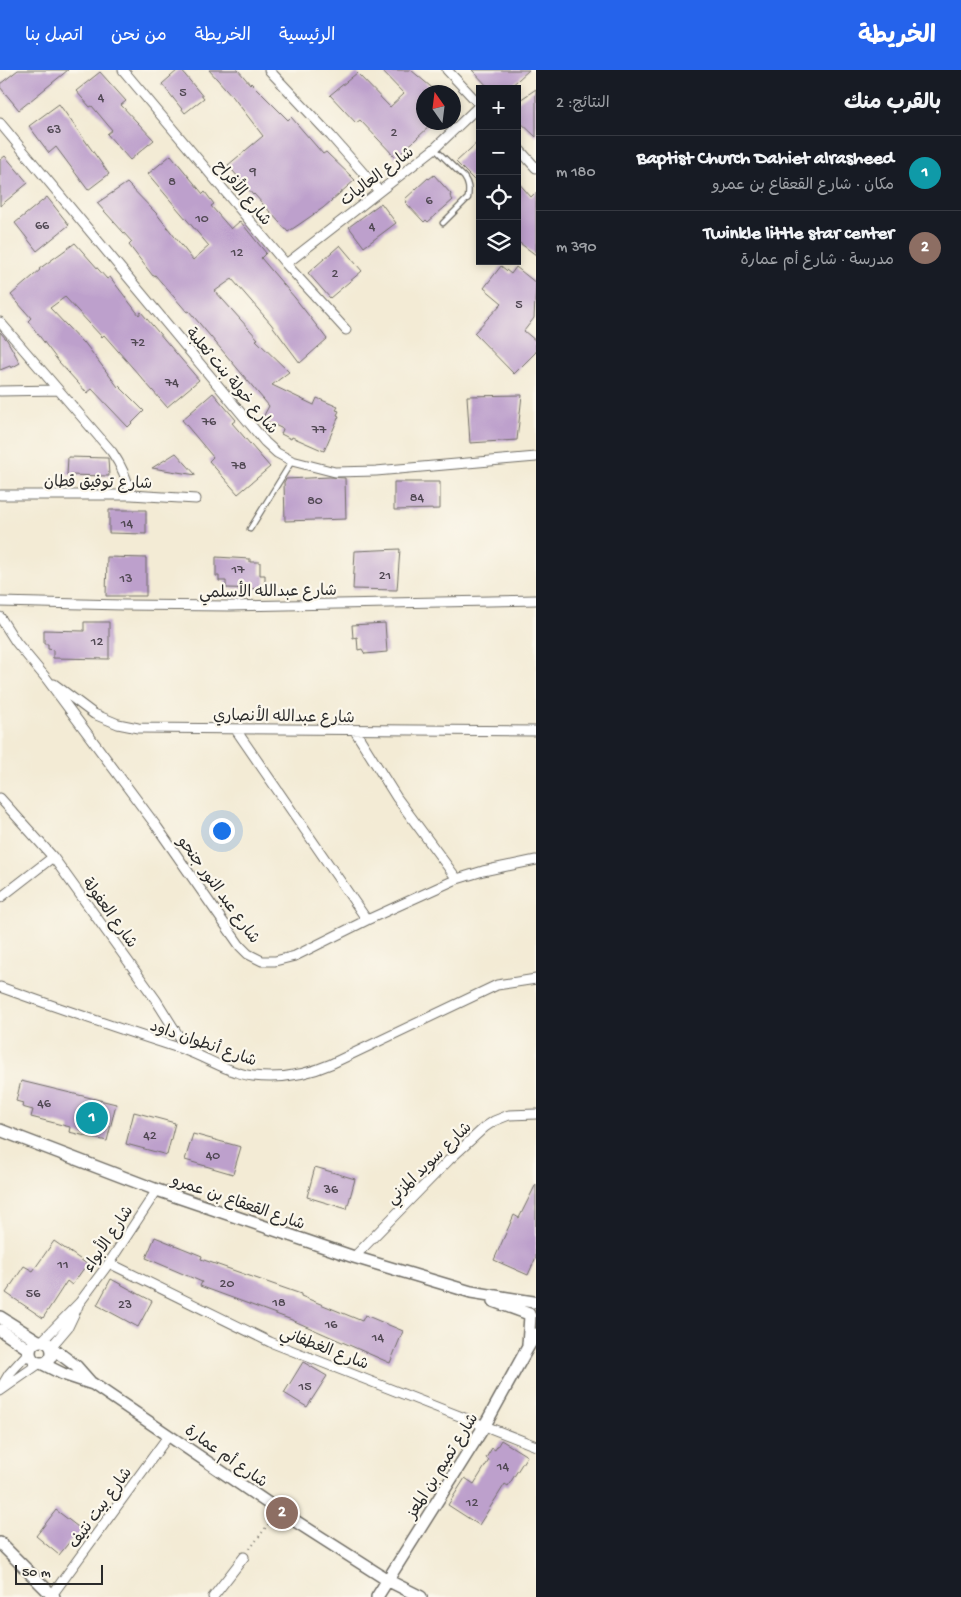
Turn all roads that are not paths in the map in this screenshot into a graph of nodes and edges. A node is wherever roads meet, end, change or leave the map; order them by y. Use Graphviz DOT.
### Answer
graph roads {
  1 [pos="123,70"];
  2 [pos="268,70"];
  3 [pos="447,70"];
  4 [pos="476,101"];
  5 [pos="476,109"];
  6 [pos="0,123"];
  7 [pos="434,149"];
  8 [pos="521,151"];
  9 [pos="536,168"];
  10 [pos="378,191"];
  11 [pos="443,223"];
  12 [pos="286,264"];
  13 [pos="0,322"];
  14 [pos="346,330"];
  15 [pos="58,390"];
  16 [pos="0,391"];
  17 [pos="536,457"];
  18 [pos="292,461"];
  19 [pos="0,495"];
  20 [pos="131,495"];
  21 [pos="196,499"];
  22 [pos="250,529"];
  23 [pos="536,600"];
  24 [pos="0,602"];
  25 [pos="0,617"];
  26 [pos="46,678"];
  27 [pos="236,730"];
  28 [pos="355,731"];
  29 [pos="536,731"];
  30 [pos="0,798"];
  31 [pos="53,857"];
  32 [pos="536,860"];
  33 [pos="457,880"];
  34 [pos="0,898"];
  35 [pos="367,920"];
  36 [pos="536,979"];
  37 [pos="0,987"];
  38 [pos="188,1051"];
  39 [pos="536,1114"];
  40 [pos="0,1130"];
  41 [pos="157,1190"];
  42 [pos="354,1257"];
  43 [pos="110,1263"];
  44 [pos="470,1292"];
  45 [pos="535,1301"];
  46 [pos="0,1317"];
  47 [pos="532,1317"];
  48 [pos="0,1330"];
  49 [pos="536,1334"];
  50 [pos="40,1346"];
  51 [pos="528,1346"];
  52 [pos="40,1363"];
  53 [pos="92,1384"];
  54 [pos="0,1390"];
  55 [pos="485,1425"];
  56 [pos="170,1435"];
  57 [pos="536,1446"];
  58 [pos="0,1543"];
  59 [pos="244,1557"];
  60 [pos="389,1581"];
  61 [pos="53,1596"];
  62 [pos="213,1597"];
  63 [pos="377,1597"];
  64 [pos="421,1597"];
  1 -- 12 [label="street, شارع الأفراح"];
  2 -- 10 [label="street"];
  3 -- 4 [label="street"];
  5 -- 7 [label="street, شارع العاليات"];
  6 -- 18 [label="street, شارع خولة بنت ثعلبة"];
  7 -- 10 [label="street, شارع العاليات"];
  7 -- 11 [label="lane"];
  8 -- 9 [label="street"];
  10 -- 12 [label="street, شارع العاليات"];
  12 -- 14 [label="street, شارع الأفراح"];
  13 -- 15 [label="street"];
  15 -- 16 [label="street"];
  15 -- 20 [label="street"];
  17 -- 18 [label="street, شارع خولة بنت ثعلبة"];
  18 -- 22 [label="lane"];
  19 -- 20 [label="street, شارع توفيق قطان"];
  20 -- 21 [label="street, شارع توفيق قطان"];
  23 -- 24 [label="street, شارع عبدالله الأسلمي"];
  25 -- 26 [label="street, شارع عبد النور جنحو"];
  26 -- 27 [label="street, شارع عبدالله الأنصاري"];
  26 -- 35 [label="street, شارع عبد النور جنحو"];
  27 -- 28 [label="street, شارع عبدالله الأنصاري"];
  27 -- 35 [label="street"];
  28 -- 29 [label="street, شارع عبدالله الأنصاري"];
  28 -- 33 [label="street"];
  30 -- 31 [label="street, شارع العفولة"];
  31 -- 34 [label="street"];
  31 -- 38 [label="street, شارع العفولة"];
  32 -- 33 [label="street, شارع عبد النور جنحو"];
  33 -- 35 [label="street, شارع عبد النور جنحو"];
  36 -- 38 [label="street, شارع أنطوان داود"];
  37 -- 38 [label="street, شارع أنطوان داود"];
  39 -- 42 [label="street, شارع سويد المزني"];
  40 -- 41 [label="street, شارع القعقاع بن عمرو"];
  41 -- 42 [label="street, شارع القعقاع بن عمرو"];
  41 -- 43 [label="street, شارع الأبواء"];
  42 -- 44 [label="street, شارع القعقاع بن عمرو"];
  43 -- 50 [label="street, شارع الأبواء"];
  43 -- 55 [label="street, شارع الغطفاني"];
  44 -- 45 [label="street, شارع القعقاع بن عمرو"];
  44 -- 47 [label="street, شارع القعقاع بن عمرو"];
  45 -- 47 [label="street, شارع تميم بن المعز"];
  46 -- 50 [label="street, شارع أم عمارة"];
  47 -- 51 [label="street, شارع تميم بن المعز"];
  48 -- 50 [label="street, شارع أم عمارة"];
  49 -- 51 [label="street, شارع تميم بن المعز"];
  50 -- 52 [label="street"];
  50 -- 52 [label="street"];
  50 -- 53 [label="street, شارع أم عمارة"];
  50 -- 54 [label="street, شارع الأبواء"];
  51 -- 55 [label="street, شارع تميم بن المعز"];
  52 -- 53 [label="street, شارع أم عمارة"];
  52 -- 54 [label="street, شارع الأبواء"];
  53 -- 56 [label="street, شارع أم عمارة"];
  55 -- 57 [label="street, شارع الغطفاني"];
  55 -- 60 [label="street, شارع تميم بن المعز"];
  56 -- 60 [label="street, شارع أم عمارة"];
  56 -- 61 [label="street, شارع بيت نتيف"];
  58 -- 61 [label="street"];
  59 -- 62 [label="street"];
  60 -- 63 [label="street, شارع تميم بن المعز"];
  60 -- 64 [label="street, شارع أم عمارة"];
}
